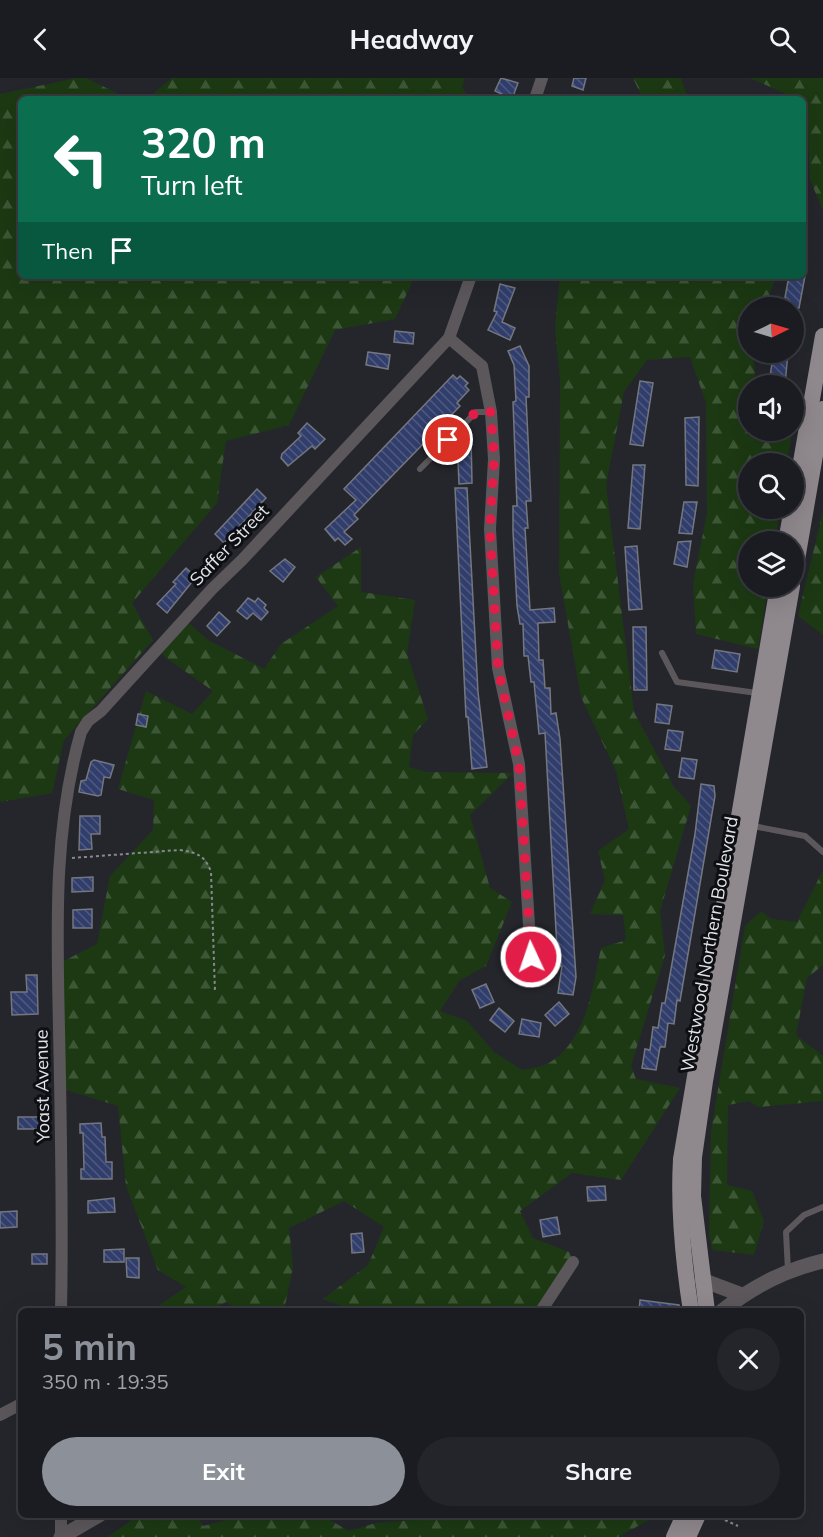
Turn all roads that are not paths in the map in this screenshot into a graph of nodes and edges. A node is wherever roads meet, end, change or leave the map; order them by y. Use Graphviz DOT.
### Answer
graph roads {
  1 [pos="542,78"];
  2 [pos="536,96"];
  3 [pos="470,279"];
  4 [pos="823,336"];
  5 [pos="449,338"];
  6 [pos="823,409"];
  7 [pos="491,412"];
  8 [pos="803,453"];
  9 [pos="420,469"];
  10 [pos="802,531"];
  11 [pos="777,597"];
  12 [pos="789,597"];
  13 [pos="662,653"];
  14 [pos="766,694"];
  15 [pos="744,825"];
  16 [pos="823,852"];
  17 [pos="58,859"];
  18 [pos="524,978"];
  19 [pos="823,1206"];
  20 [pos="823,1261"];
  21 [pos="573,1262"];
  22 [pos="788,1270"];
  23 [pos="702,1280"];
  24 [pos="742,1295"];
  25 [pos="61,1308"];
  26 [pos="543,1308"];
  27 [pos="691,1308"];
  28 [pos="707,1308"];
  29 [pos="726,1308"];
  30 [pos="18,1406"];
  31 [pos="0,1415"];
  32 [pos="61,1518"];
  33 [pos="96,1518"];
  34 [pos="683,1518"];
  35 [pos="697,1518"];
  36 [pos="82,1532"];
  37 [pos="61,1537"];
  38 [pos="674,1537"];
  39 [pos="688,1537"];
  1 -- 2 [label="street"];
  3 -- 5 [label="street, Saffer Street"];
  4 -- 8 [label="main road"];
  5 -- 7 [label="street"];
  5 -- 17 [label="street, Saffer Street"];
  6 -- 10 [label="main road"];
  7 -- 9 [label="lane"];
  7 -- 18 [label="street"];
  11 -- 14 [label="main road, Westwood Northern Boulevard"];
  12 -- 14 [label="main road, Westwood Northern Boulevard"];
  13 -- 14 [label="lane"];
  14 -- 15 [label="main road, Westwood Northern Boulevard"];
  15 -- 16 [label="lane"];
  15 -- 23 [label="main road, Westwood Northern Boulevard"];
  15 -- 27 [label="main road, Westwood Northern Boulevard"];
  17 -- 25 [label="street, Yoast Avenue"];
  19 -- 22 [label="lane"];
  20 -- 22 [label="street"];
  21 -- 26 [label="street"];
  22 -- 24 [label="street"];
  23 -- 24 [label="street"];
  23 -- 28 [label="main road, Westwood Northern Boulevard"];
  24 -- 29 [label="street"];
  30 -- 31 [label="street"];
  32 -- 37 [label="street"];
  33 -- 36 [label="street"];
  34 -- 38 [label="main road"];
  35 -- 39 [label="main road"];
  36 -- 37 [label="street"];
}
